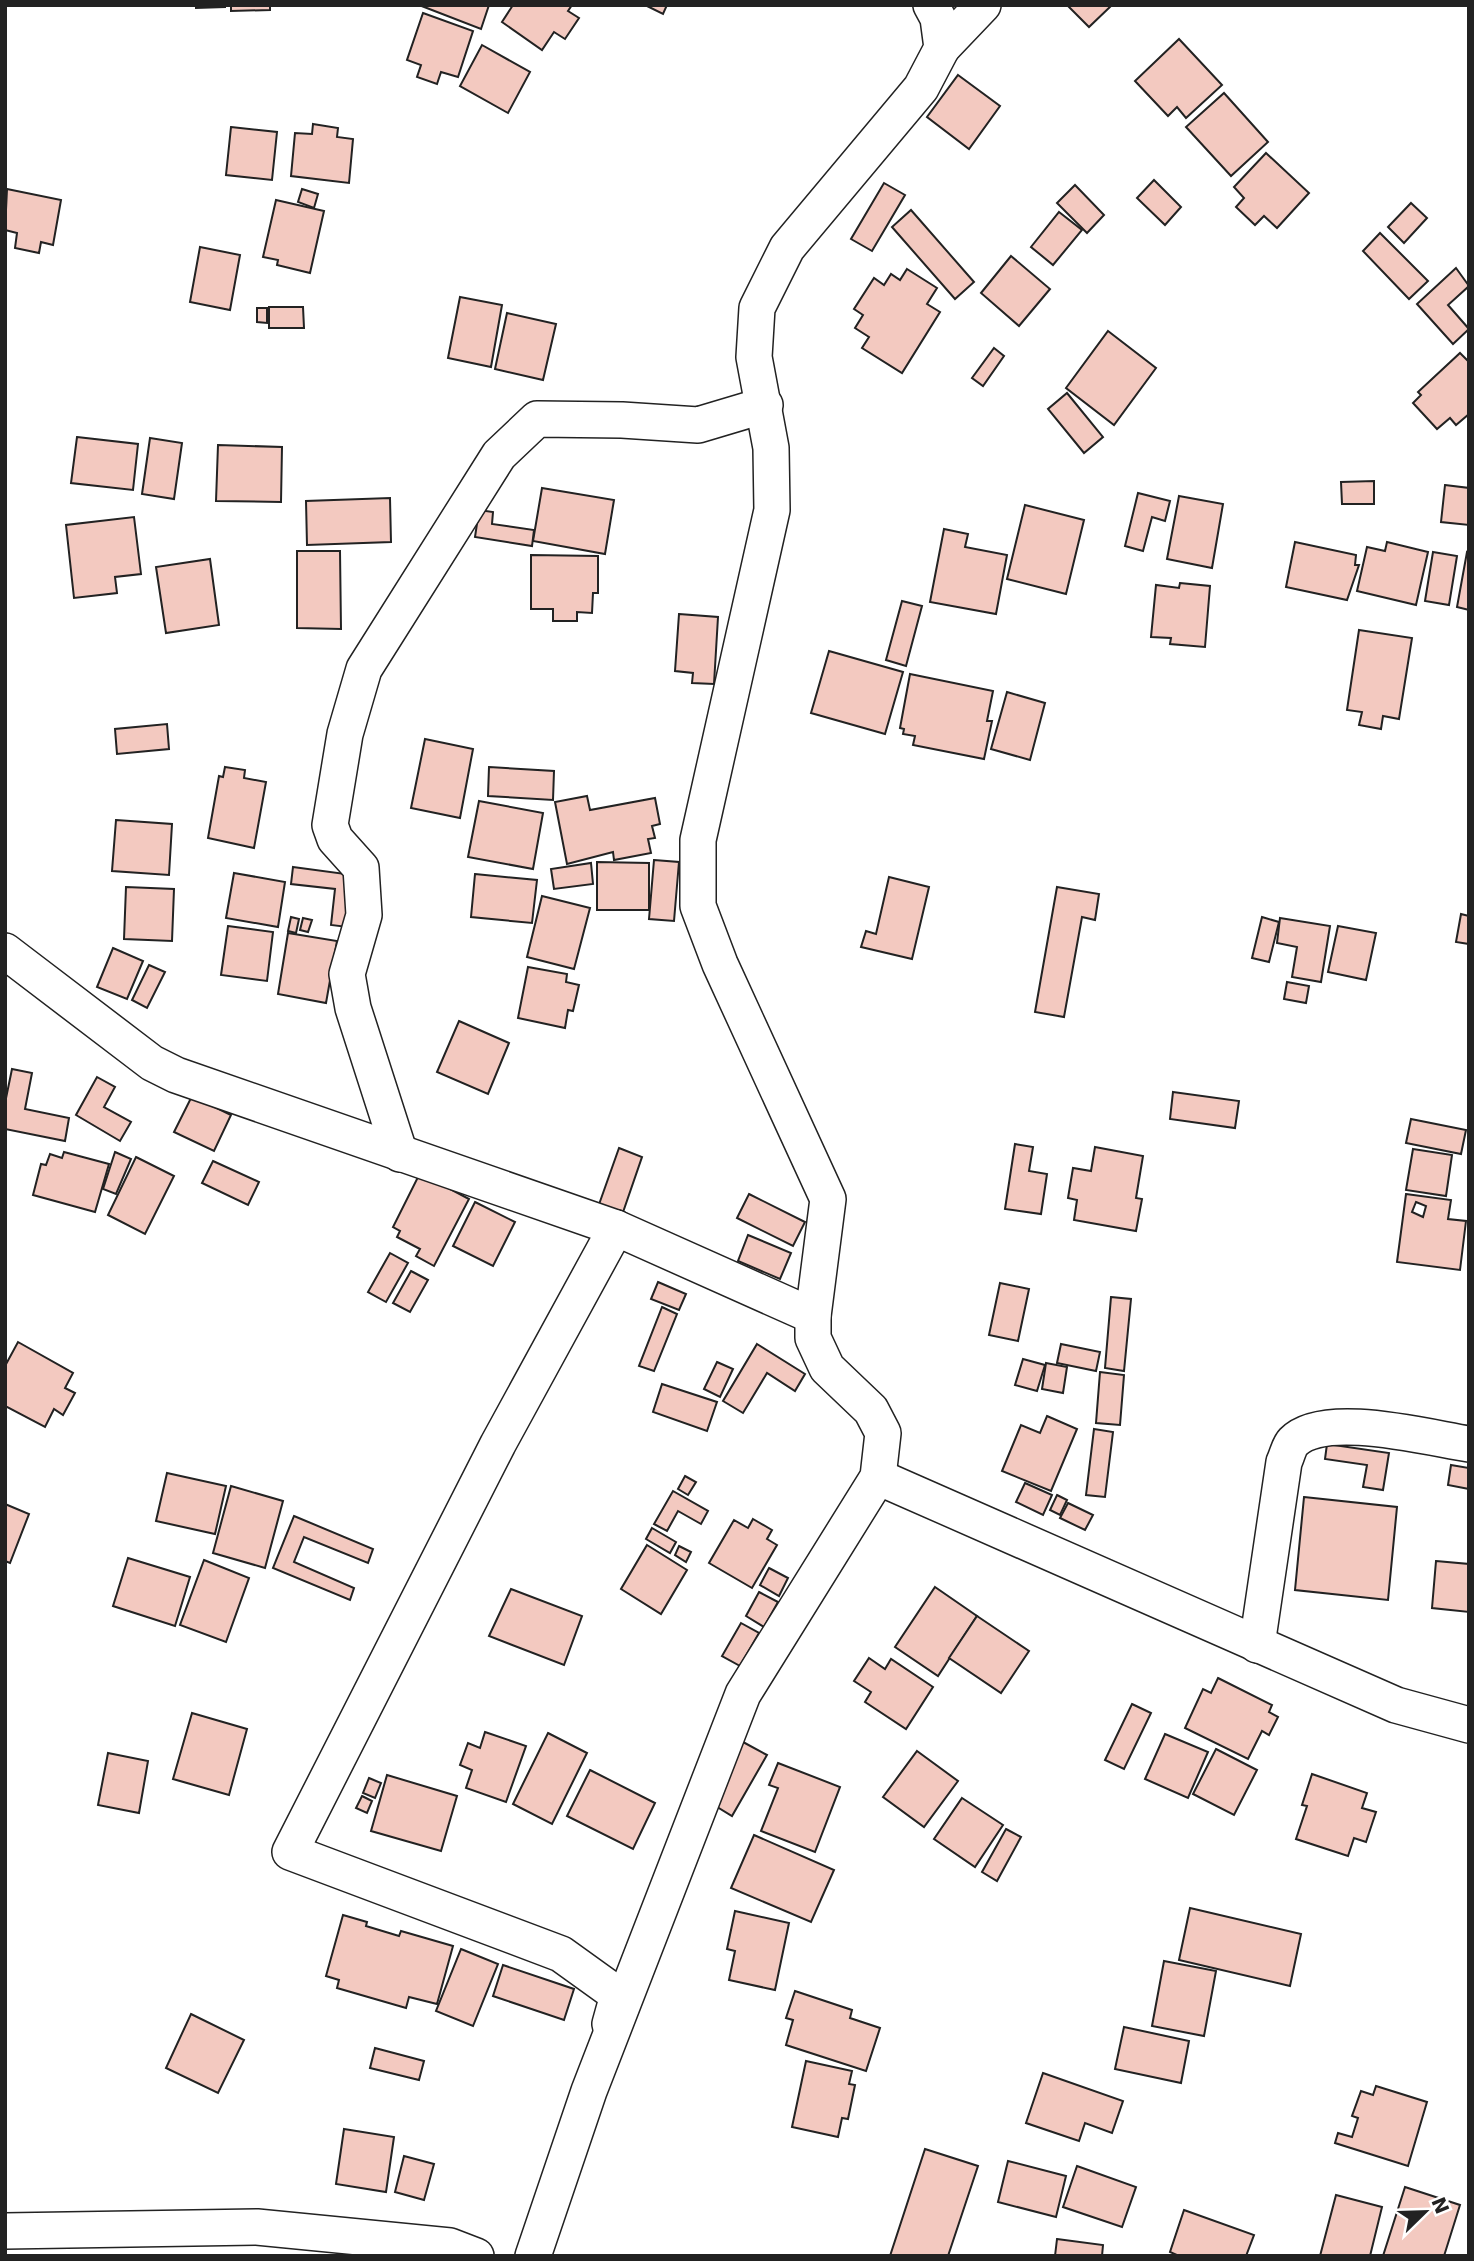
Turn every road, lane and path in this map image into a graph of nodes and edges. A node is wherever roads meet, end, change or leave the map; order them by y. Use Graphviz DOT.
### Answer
graph roads {
  1 [pos="931,5"];
  2 [pos="984,5"];
  3 [pos="942,48"];
  4 [pos="765,405"];
  5 [pos="5,951"];
  6 [pos="400,1154"];
  7 [pos="616,1228"];
  8 [pos="813,1316"];
  9 [pos="1469,1444"];
  10 [pos="878,1477"];
  11 [pos="1257,1645"];
  12 [pos="1469,1725"];
  13 [pos="589,2091"];
  14 [pos="5,2231"];
  15 [pos="476,2256"];
  16 [pos="533,2256"];
  1 -- 3 [label="street"];
  2 -- 3 [label="street"];
  3 -- 4 [label="street"];
  4 -- 6 [label="street"];
  4 -- 8 [label="street"];
  5 -- 6 [label="street"];
  6 -- 7 [label="street"];
  7 -- 8 [label="street"];
  7 -- 13 [label="street"];
  8 -- 10 [label="street"];
  9 -- 11 [label="street"];
  10 -- 11 [label="street"];
  10 -- 13 [label="street"];
  11 -- 12 [label="street"];
  13 -- 16 [label="street"];
  14 -- 15 [label="street"];
}
